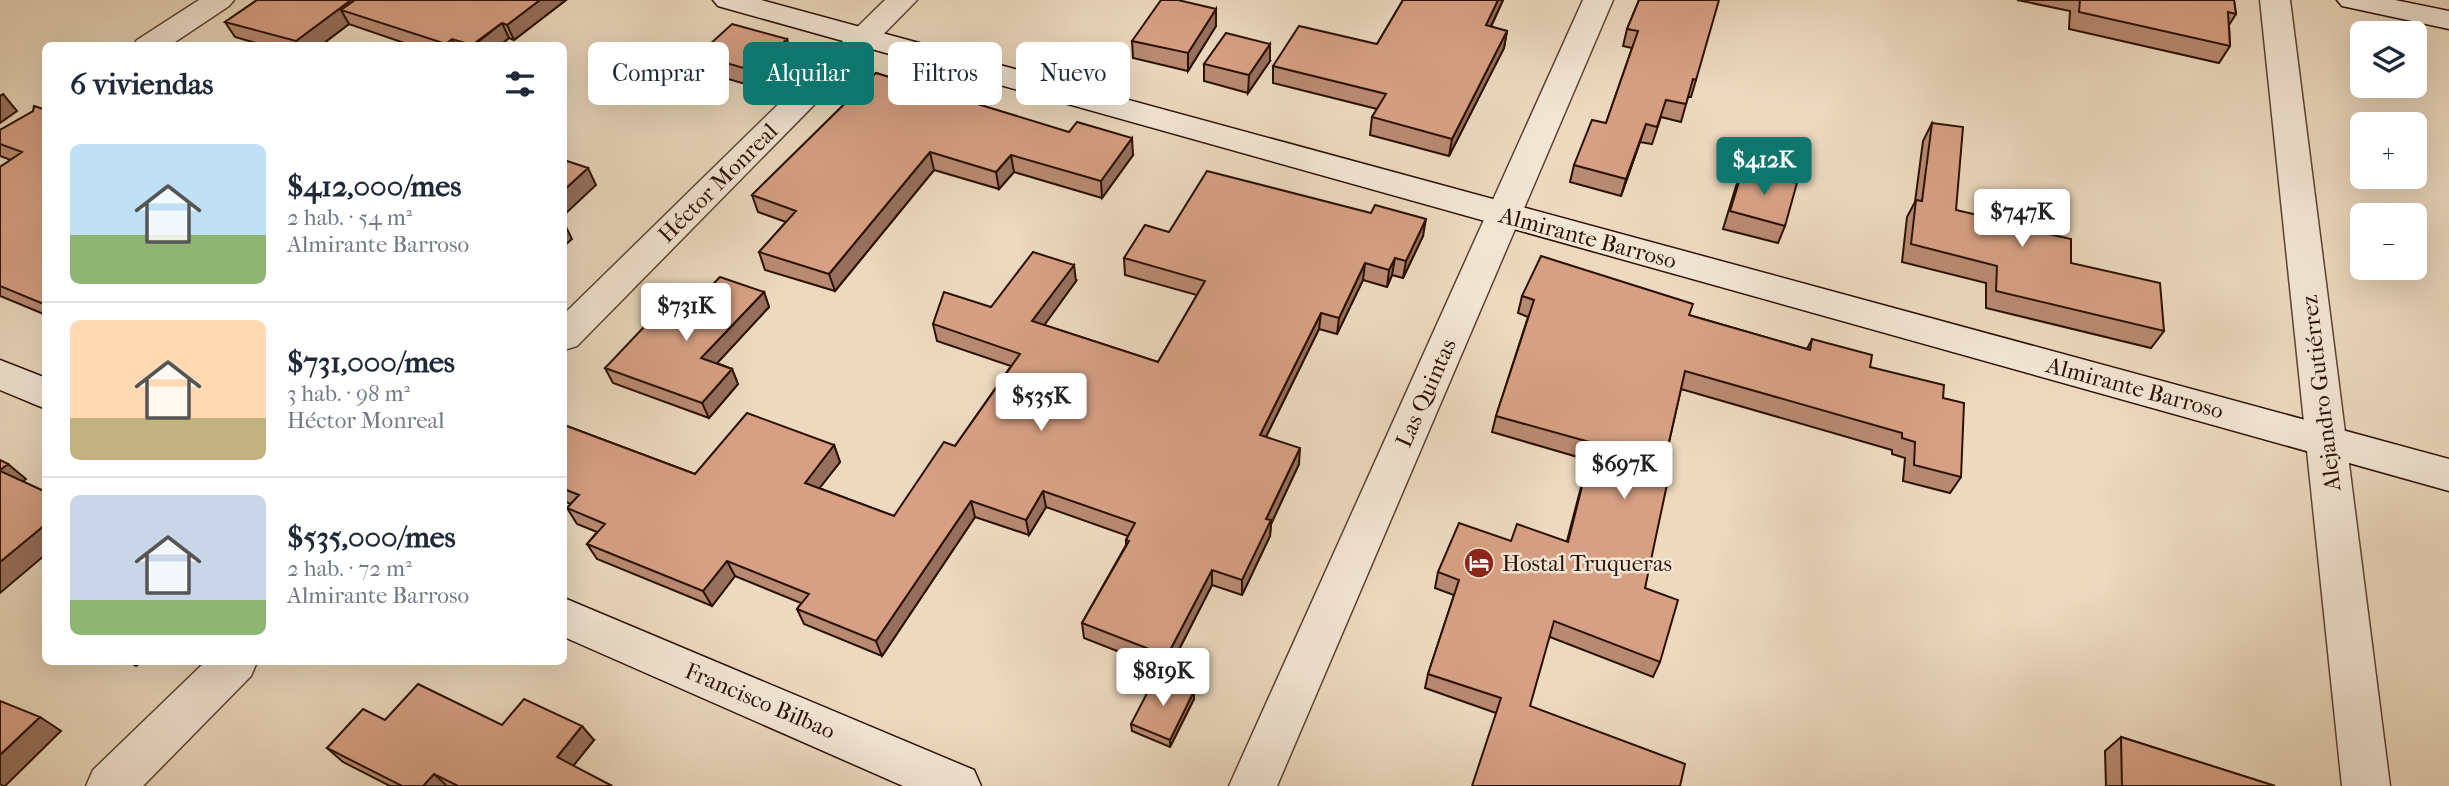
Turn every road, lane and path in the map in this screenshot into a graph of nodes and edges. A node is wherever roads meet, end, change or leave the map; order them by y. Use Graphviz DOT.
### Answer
graph roads {
  1 [pos="219,0"];
  2 [pos="728,0"];
  3 [pos="902,0"];
  4 [pos="1598,0"];
  5 [pos="2275,0"];
  6 [pos="2352,0"];
  7 [pos="2449,20"];
  8 [pos="864,37"];
  9 [pos="154,42"];
  10 [pos="1504,214"];
  11 [pos="567,333"];
  12 [pos="0,374"];
  13 [pos="42,392"];
  14 [pos="2326,441"];
  15 [pos="2449,475"];
  16 [pos="567,618"];
  17 [pos="232,665"];
  18 [pos="110,786"];
  19 [pos="957,786"];
  20 [pos="1253,786"];
  21 [pos="2366,786"];
  1 -- 9 [label="street"];
  2 -- 8 [label="street, Almirante Barroso"];
  3 -- 8 [label="street, Héctor Monreal"];
  4 -- 10 [label="street, Las Quintas"];
  5 -- 14 [label="street, Alejandro Gutiérrez"];
  6 -- 7 [label="street"];
  8 -- 10 [label="street, Almirante Barroso"];
  8 -- 11 [label="street, Héctor Monreal"];
  10 -- 14 [label="street, Almirante Barroso"];
  10 -- 20 [label="street, Las Quintas"];
  12 -- 13 [label="street"];
  14 -- 15 [label="street, Almirante Barroso"];
  14 -- 21 [label="street, Alejandro Gutiérrez"];
  16 -- 19 [label="street, Francisco Bilbao"];
  17 -- 18 [label="street"];
}
